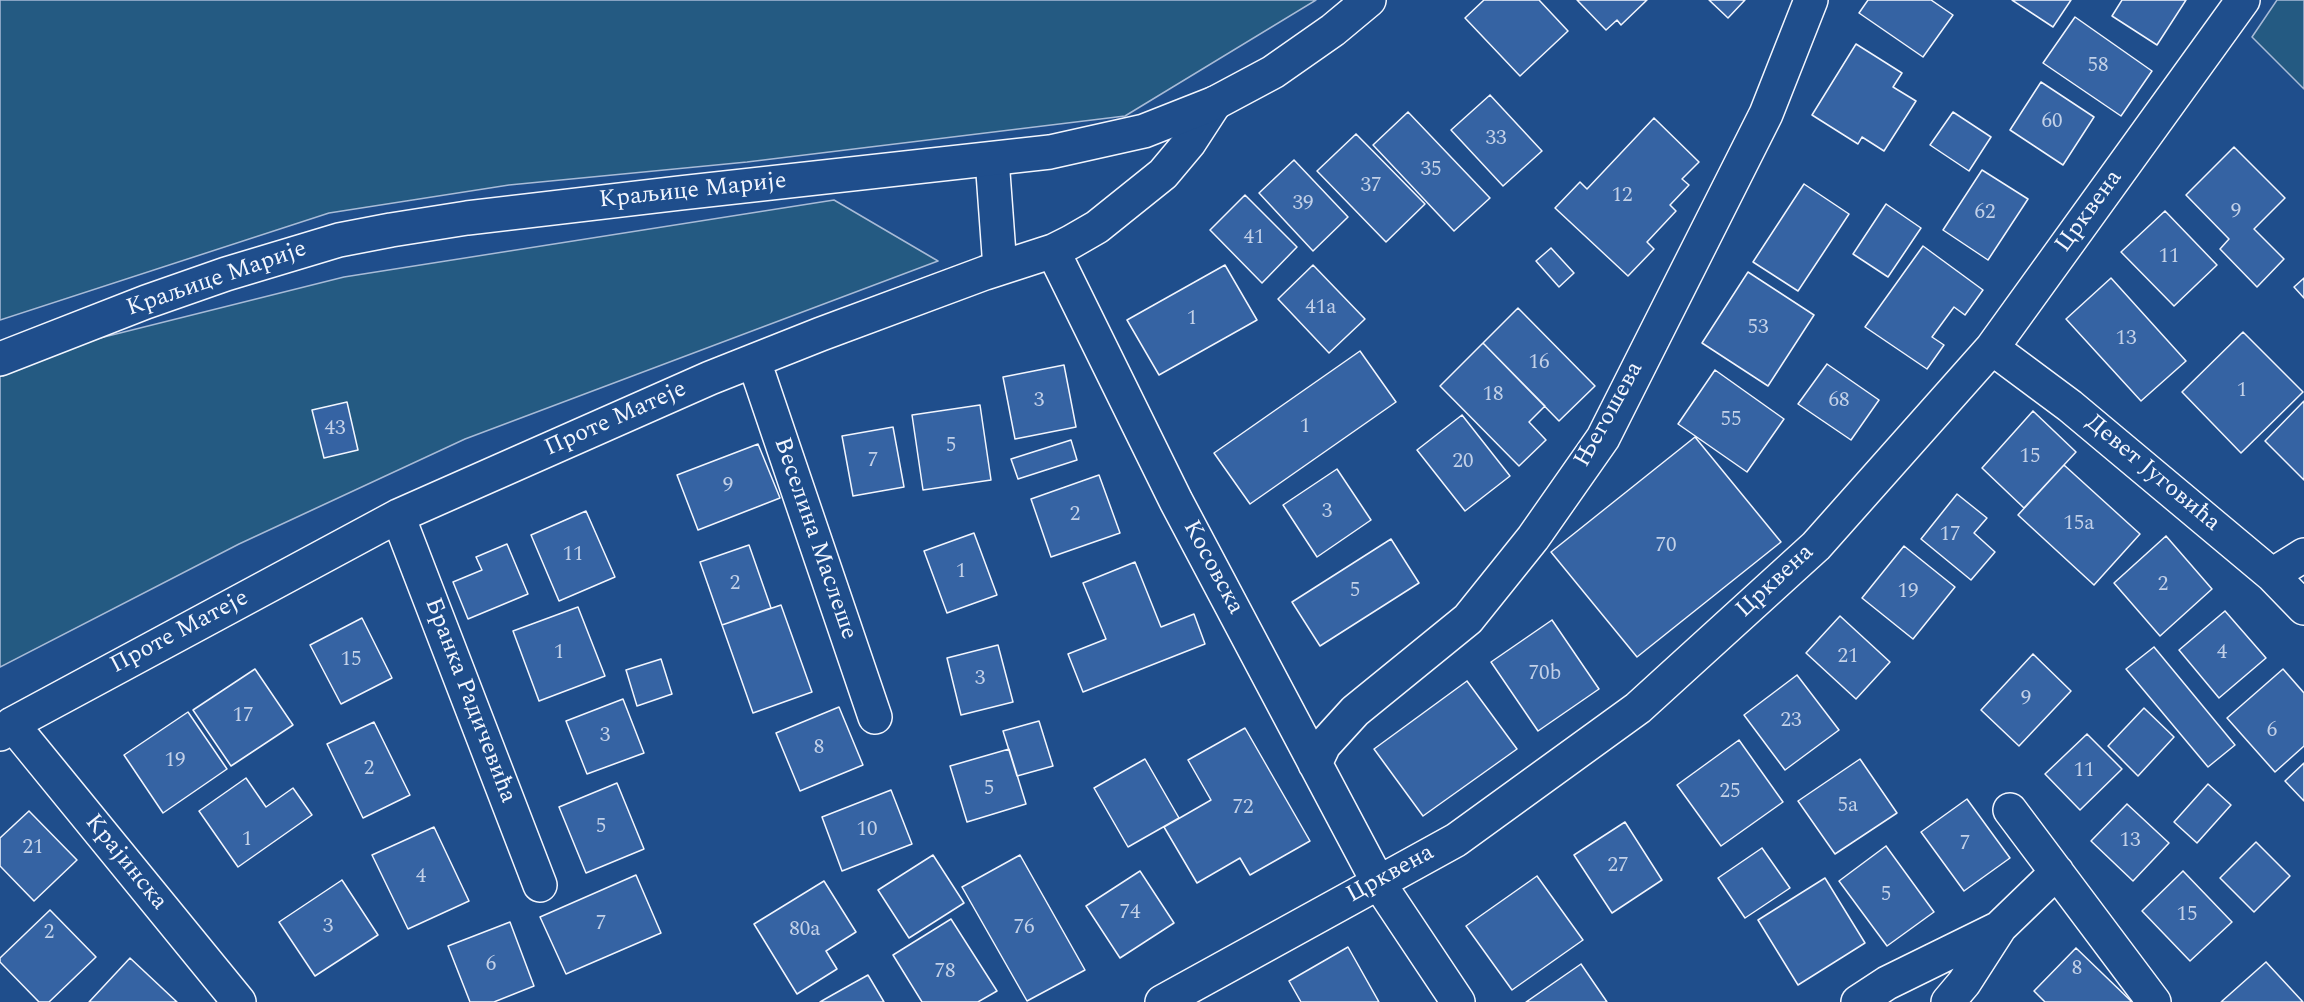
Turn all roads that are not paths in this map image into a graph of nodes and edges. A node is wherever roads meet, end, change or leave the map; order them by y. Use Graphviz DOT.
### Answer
graph roads {
  1 [pos="1369,0"];
  2 [pos="1811,0"];
  3 [pos="2242,0"];
  4 [pos="1215,103"];
  5 [pos="992,159"];
  6 [pos="1053,251"];
  7 [pos="1000,268"];
  8 [pos="1992,348"];
  9 [pos="0,359"];
  10 [pos="754,361"];
  11 [pos="398,516"];
  12 [pos="2304,555"];
  13 [pos="2272,575"];
  14 [pos="2304,608"];
  15 [pos="875,717"];
  16 [pos="6,729"];
  17 [pos="1315,764"];
  18 [pos="2010,810"];
  19 [pos="2057,872"];
  20 [pos="1378,882"];
  21 [pos="540,885"];
  22 [pos="2000,927"];
  23 [pos="239,1002"];
  24 [pos="1162,1002"];
  25 [pos="1458,1002"];
  26 [pos="1858,1002"];
  27 [pos="1948,1002"];
  28 [pos="2154,1002"];
  1 -- 4 [label="street, Краљице Марије"];
  2 -- 17 [label="street, Његошева"];
  3 -- 8 [label="street, Црквена"];
  4 -- 5 [label="street, Краљице Марије"];
  4 -- 6 [label="street, Проте Матеје"];
  5 -- 7 [label="street"];
  5 -- 9 [label="street, Краљице Марије"];
  6 -- 7 [label="street, Проте Матеје"];
  6 -- 17 [label="street, Косовска"];
  7 -- 10 [label="street, Проте Матеје"];
  8 -- 13 [label="street, Девет Југовића"];
  8 -- 20 [label="street, Црквена"];
  10 -- 11 [label="street, Проте Матеје"];
  10 -- 15 [label="street, Веселина Маслеше"];
  11 -- 16 [label="street, Проте Матеје"];
  11 -- 21 [label="street, Бранка Радичевића"];
  12 -- 13 [label="street"];
  13 -- 14 [label="street, Девет Југовића"];
  16 -- 23 [label="street, Крајинска"];
  17 -- 20 [label="street, Косовска"];
  18 -- 19 [label="street"];
  19 -- 22 [label="street"];
  19 -- 28 [label="street"];
  20 -- 24 [label="street, Црквена"];
  20 -- 25 [label="street, Косовска"];
  22 -- 26 [label="street"];
  22 -- 27 [label="street"];
}
